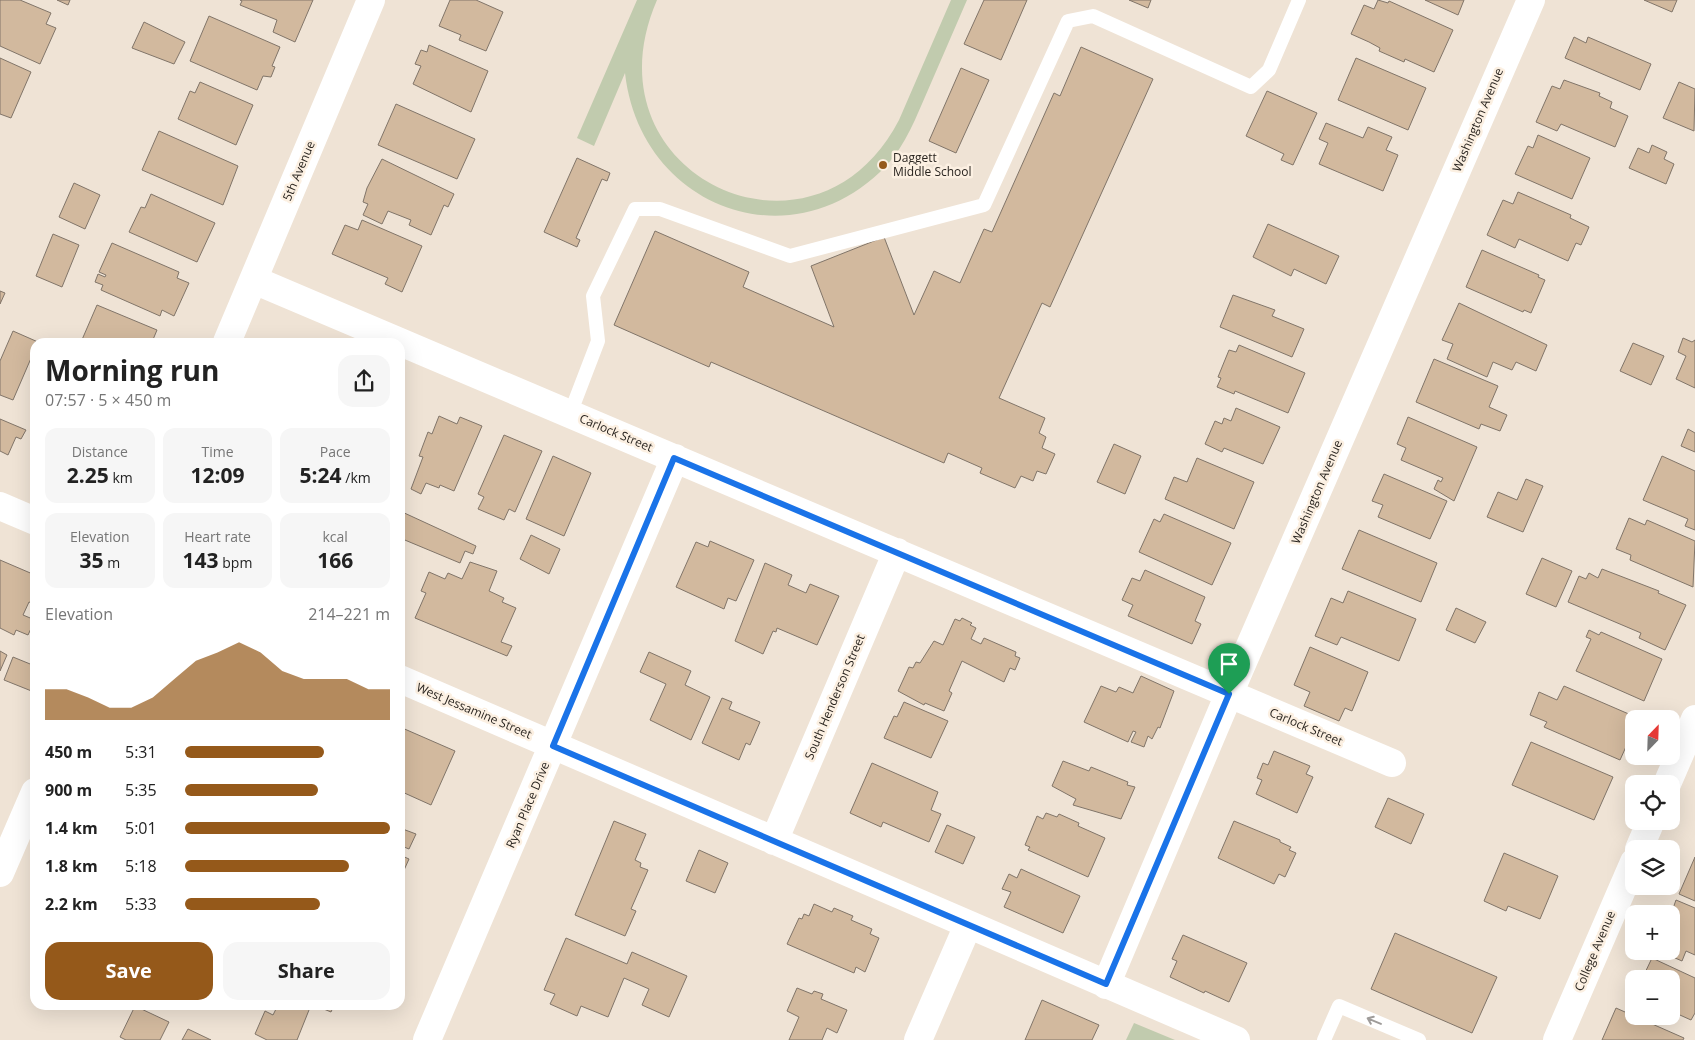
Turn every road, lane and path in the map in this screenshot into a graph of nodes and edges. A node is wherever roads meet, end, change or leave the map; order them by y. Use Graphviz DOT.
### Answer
graph roads {
  1 [pos="371,0"];
  2 [pos="1299,0"];
  3 [pos="1531,0"];
  4 [pos="254,280"];
  5 [pos="229,338"];
  6 [pos="391,338"];
  7 [pos="405,344"];
  8 [pos="570,414"];
  9 [pos="674,458"];
  10 [pos="0,506"];
  11 [pos="30,519"];
  12 [pos="897,552"];
  13 [pos="405,681"];
  14 [pos="1229,694"];
  15 [pos="1695,719"];
  16 [pos="553,746"];
  17 [pos="1392,763"];
  18 [pos="1671,775"];
  19 [pos="30,804"];
  20 [pos="774,841"];
  21 [pos="0,873"];
  22 [pos="1625,883"];
  23 [pos="968,924"];
  24 [pos="1106,984"];
  25 [pos="427,1040"];
  26 [pos="918,1040"];
  27 [pos="1236,1040"];
  28 [pos="1324,1040"];
  29 [pos="1419,1040"];
  30 [pos="1557,1040"];
  1 -- 4 [label="street, 5th Avenue"];
  2 -- 8 [label="lane"];
  3 -- 14 [label="street, Washington Avenue"];
  4 -- 5 [label="street, 5th Avenue"];
  4 -- 6 [label="street, Carlock Street"];
  7 -- 8 [label="street, Carlock Street"];
  8 -- 9 [label="street, Carlock Street"];
  9 -- 12 [label="street, Carlock Street"];
  9 -- 16 [label="street, Ryan Place Drive"];
  10 -- 11 [label="street"];
  12 -- 14 [label="street, Carlock Street"];
  12 -- 20 [label="street, South Henderson Street"];
  13 -- 16 [label="street, West Jessamine Street"];
  14 -- 17 [label="street, Carlock Street"];
  14 -- 24 [label="street, Washington Avenue"];
  15 -- 18 [label="street"];
  16 -- 20 [label="street, West Jessamine Street"];
  16 -- 25 [label="street, Ryan Place Drive"];
  19 -- 21 [label="street"];
  20 -- 23 [label="street, West Jessamine Street"];
  22 -- 30 [label="street, College Avenue"];
  23 -- 24 [label="street, West Jessamine Street"];
  23 -- 26 [label="street"];
  24 -- 27 [label="street, West Jessamine Street"];
  29 -- 28 [label="lane, one-way"];
}
